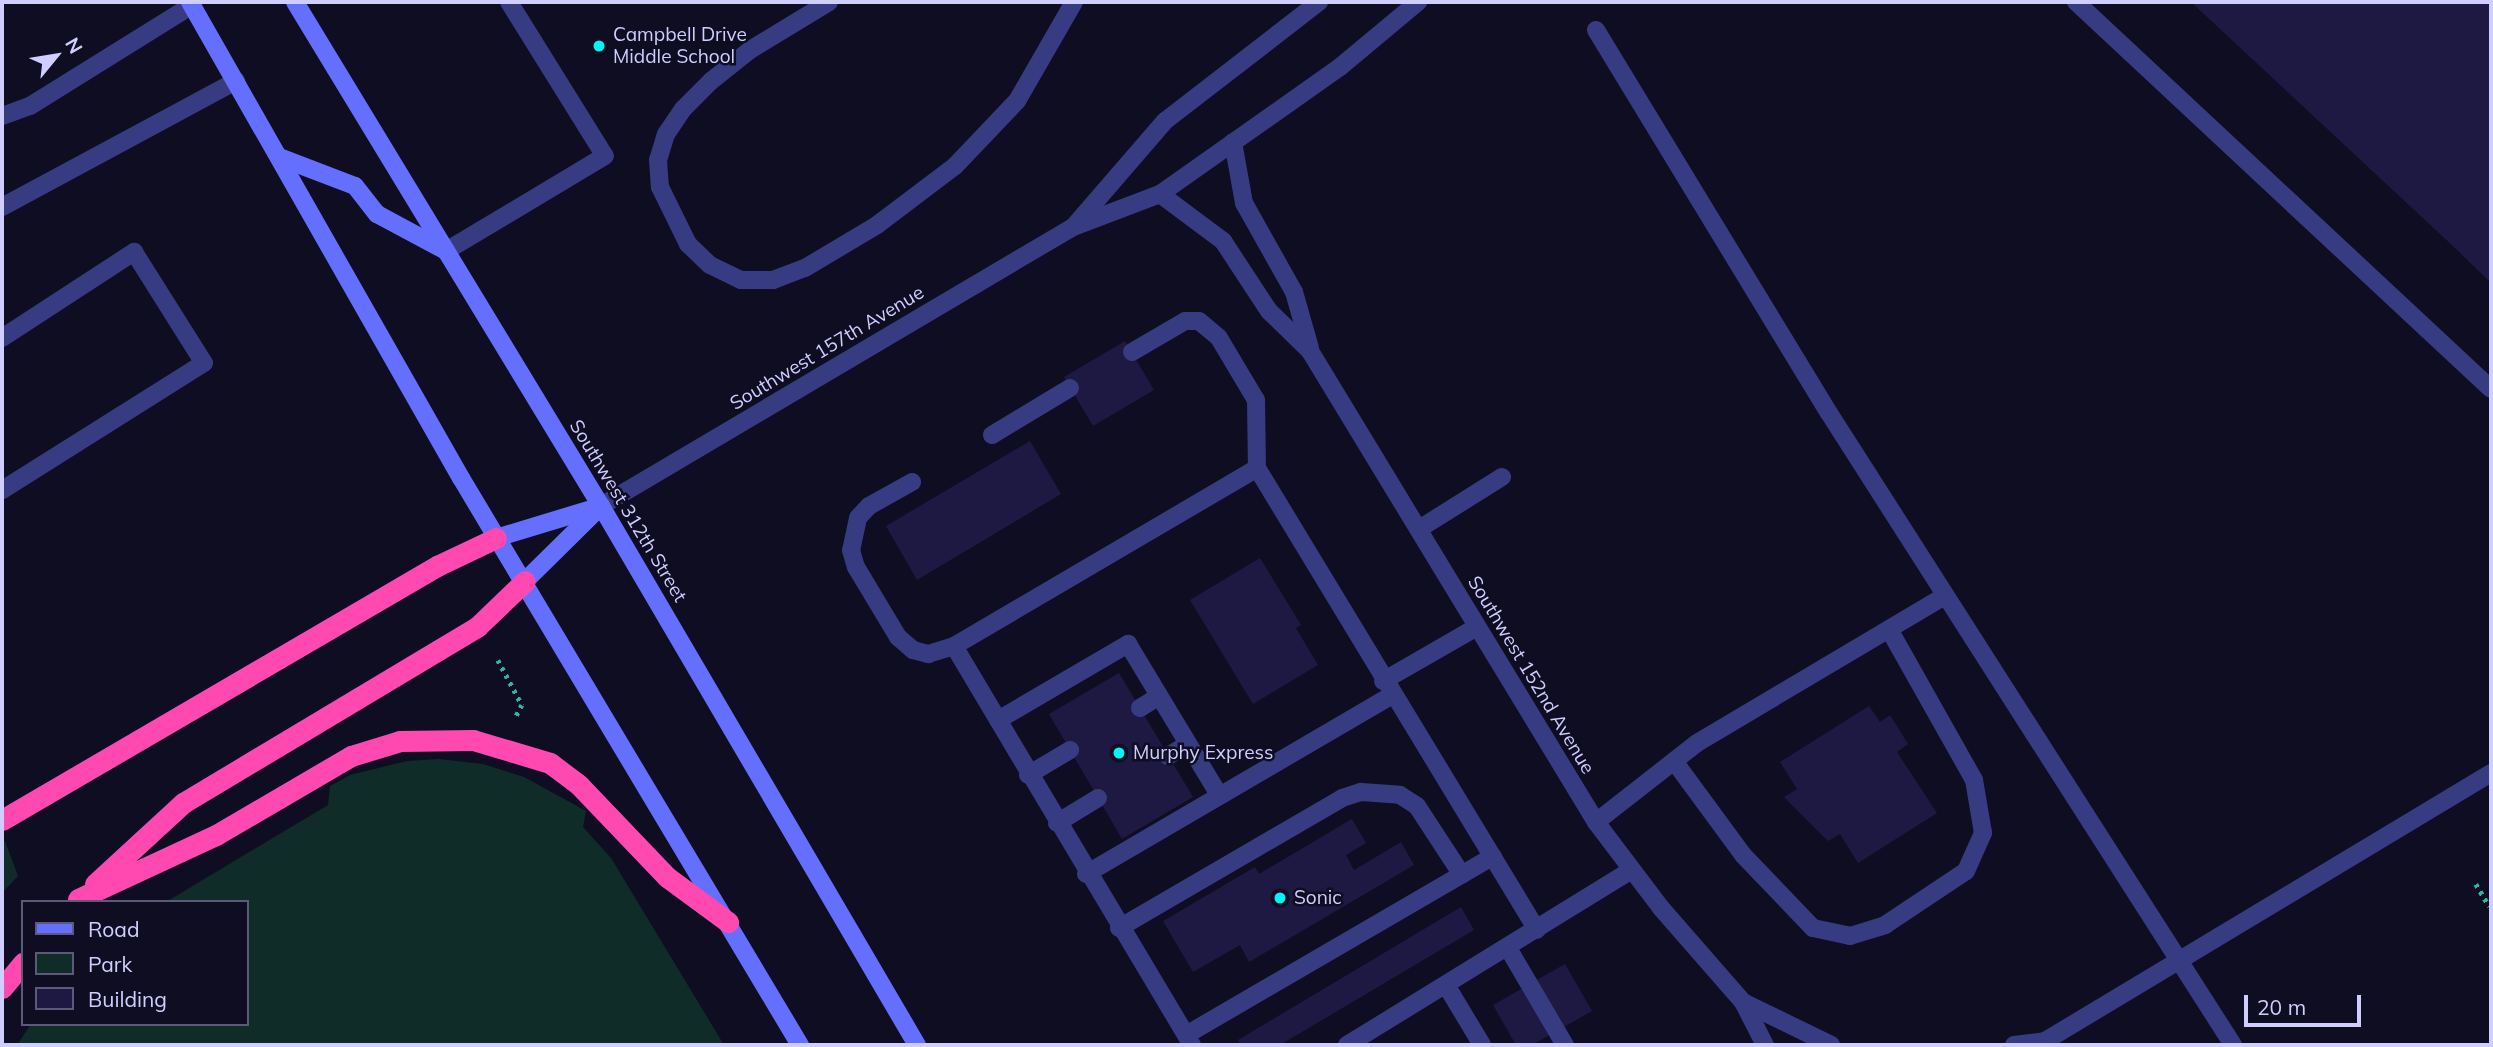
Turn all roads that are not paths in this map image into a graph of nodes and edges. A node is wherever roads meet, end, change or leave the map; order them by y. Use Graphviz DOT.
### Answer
graph roads {
  1 [pos="296,2"];
  2 [pos="509,2"];
  3 [pos="830,2"];
  4 [pos="1074,2"];
  5 [pos="1319,2"];
  6 [pos="1418,2"];
  7 [pos="2076,2"];
  8 [pos="191,3"];
  9 [pos="1596,30"];
  10 [pos="236,80"];
  11 [pos="2,116"];
  12 [pos="1233,142"];
  13 [pos="279,157"];
  14 [pos="1160,194"];
  15 [pos="2,207"];
  16 [pos="1073,227"];
  17 [pos="446,251"];
  18 [pos="2,338"];
  19 [pos="1310,351"];
  20 [pos="1132,352"];
  21 [pos="1070,388"];
  22 [pos="2491,389"];
  23 [pos="992,435"];
  24 [pos="1257,468"];
  25 [pos="1502,477"];
  26 [pos="912,482"];
  27 [pos="2,490"];
  28 [pos="601,506"];
  29 [pos="1419,529"];
  30 [pos="496,538"];
  31 [pos="525,581"];
  32 [pos="1945,596"];
  33 [pos="1477,627"];
  34 [pos="1889,629"];
  35 [pos="954,646"];
  36 [pos="1387,688"];
  37 [pos="1159,696"];
  38 [pos="1140,708"];
  39 [pos="998,720"];
  40 [pos="1188,744"];
  41 [pos="1070,750"];
  42 [pos="1168,756"];
  43 [pos="1674,761"];
  44 [pos="2491,773"];
  45 [pos="1028,775"];
  46 [pos="1219,795"];
  47 [pos="1098,798"];
  48 [pos="2,820"];
  49 [pos="1596,822"];
  50 [pos="1057,824"];
  51 [pos="1493,856"];
  52 [pos="1631,870"];
  53 [pos="1086,874"];
  54 [pos="1462,875"];
  55 [pos="77,900"];
  56 [pos="728,922"];
  57 [pos="1119,928"];
  58 [pos="1537,930"];
  59 [pos="1508,948"];
  60 [pos="2180,959"];
  61 [pos="21,964"];
  62 [pos="1446,985"];
  63 [pos="2,988"];
  64 [pos="1743,1002"];
  65 [pos="1189,1040"];
  66 [pos="2044,1043"];
  67 [pos="800,1045"];
  68 [pos="917,1045"];
  69 [pos="1347,1045"];
  70 [pos="1482,1045"];
  71 [pos="1565,1045"];
  72 [pos="1765,1045"];
  73 [pos="1831,1045"];
  74 [pos="2014,1045"];
  75 [pos="2233,1045"];
  1 -- 17 [label="main road, Southwest 312th Street"];
  2 -- 17 [label="street"];
  3 -- 4 [label="street"];
  5 -- 16 [label="street, Southwest 157th Avenue"];
  6 -- 12 [label="street, Southwest 157th Avenue"];
  7 -- 22 [label="street"];
  8 -- 10 [label="main road"];
  8 -- 11 [label="street"];
  9 -- 32 [label="street"];
  10 -- 13 [label="main road"];
  10 -- 15 [label="street"];
  12 -- 14 [label="street, Southwest 157th Avenue"];
  12 -- 19 [label="street, Southwest 152nd Avenue"];
  13 -- 17 [label="main road"];
  13 -- 30 [label="main road"];
  14 -- 16 [label="street, Southwest 157th Avenue"];
  14 -- 19 [label="street, Southwest 152nd Avenue"];
  16 -- 28 [label="street, Southwest 157th Avenue"];
  17 -- 28 [label="main road, Southwest 312th Street"];
  18 -- 27 [label="street"];
  19 -- 29 [label="street, Southwest 152nd Avenue"];
  20 -- 24 [label="street"];
  21 -- 23 [label="street"];
  24 -- 35 [label="street"];
  24 -- 36 [label="street"];
  25 -- 29 [label="street"];
  26 -- 35 [label="street"];
  28 -- 30 [label="main road, Southwest 157th Avenue"];
  28 -- 31 [label="main road, Southwest 157th Avenue"];
  28 -- 68 [label="main road, Southwest 312th Street"];
  29 -- 33 [label="street, Southwest 152nd Avenue"];
  30 -- 31 [label="main road"];
  30 -- 48 [label="highway"];
  31 -- 55 [label="highway"];
  31 -- 56 [label="main road"];
  32 -- 34 [label="street"];
  32 -- 60 [label="street"];
  33 -- 36 [label="street"];
  33 -- 49 [label="street, Southwest 152nd Avenue"];
  34 -- 43 [label="street"];
  34 -- 43 [label="street"];
  35 -- 39 [label="street"];
  36 -- 46 [label="street"];
  36 -- 51 [label="street"];
  37 -- 38 [label="street"];
  37 -- 39 [label="street"];
  37 -- 40 [label="street"];
  39 -- 45 [label="street"];
  40 -- 42 [label="street"];
  40 -- 46 [label="street"];
  41 -- 45 [label="street"];
  43 -- 49 [label="street"];
  44 -- 60 [label="street"];
  45 -- 50 [label="street"];
  46 -- 53 [label="street"];
  47 -- 50 [label="street"];
  49 -- 52 [label="street, Southwest 152nd Avenue"];
  50 -- 53 [label="street"];
  51 -- 54 [label="street"];
  51 -- 58 [label="street"];
  52 -- 58 [label="street"];
  52 -- 64 [label="street, Southwest 152nd Avenue"];
  53 -- 57 [label="street"];
  54 -- 57 [label="street"];
  54 -- 65 [label="street"];
  55 -- 56 [label="highway"];
  56 -- 67 [label="main road"];
  57 -- 65 [label="street"];
  58 -- 59 [label="street"];
  59 -- 62 [label="street"];
  59 -- 71 [label="street"];
  60 -- 66 [label="street"];
  60 -- 75 [label="street"];
  61 -- 63 [label="highway"];
  62 -- 69 [label="street"];
  62 -- 70 [label="street"];
  64 -- 72 [label="street, Southwest 152nd Avenue"];
  64 -- 73 [label="street, Southwest 152nd Avenue"];
  66 -- 74 [label="street"];
}
